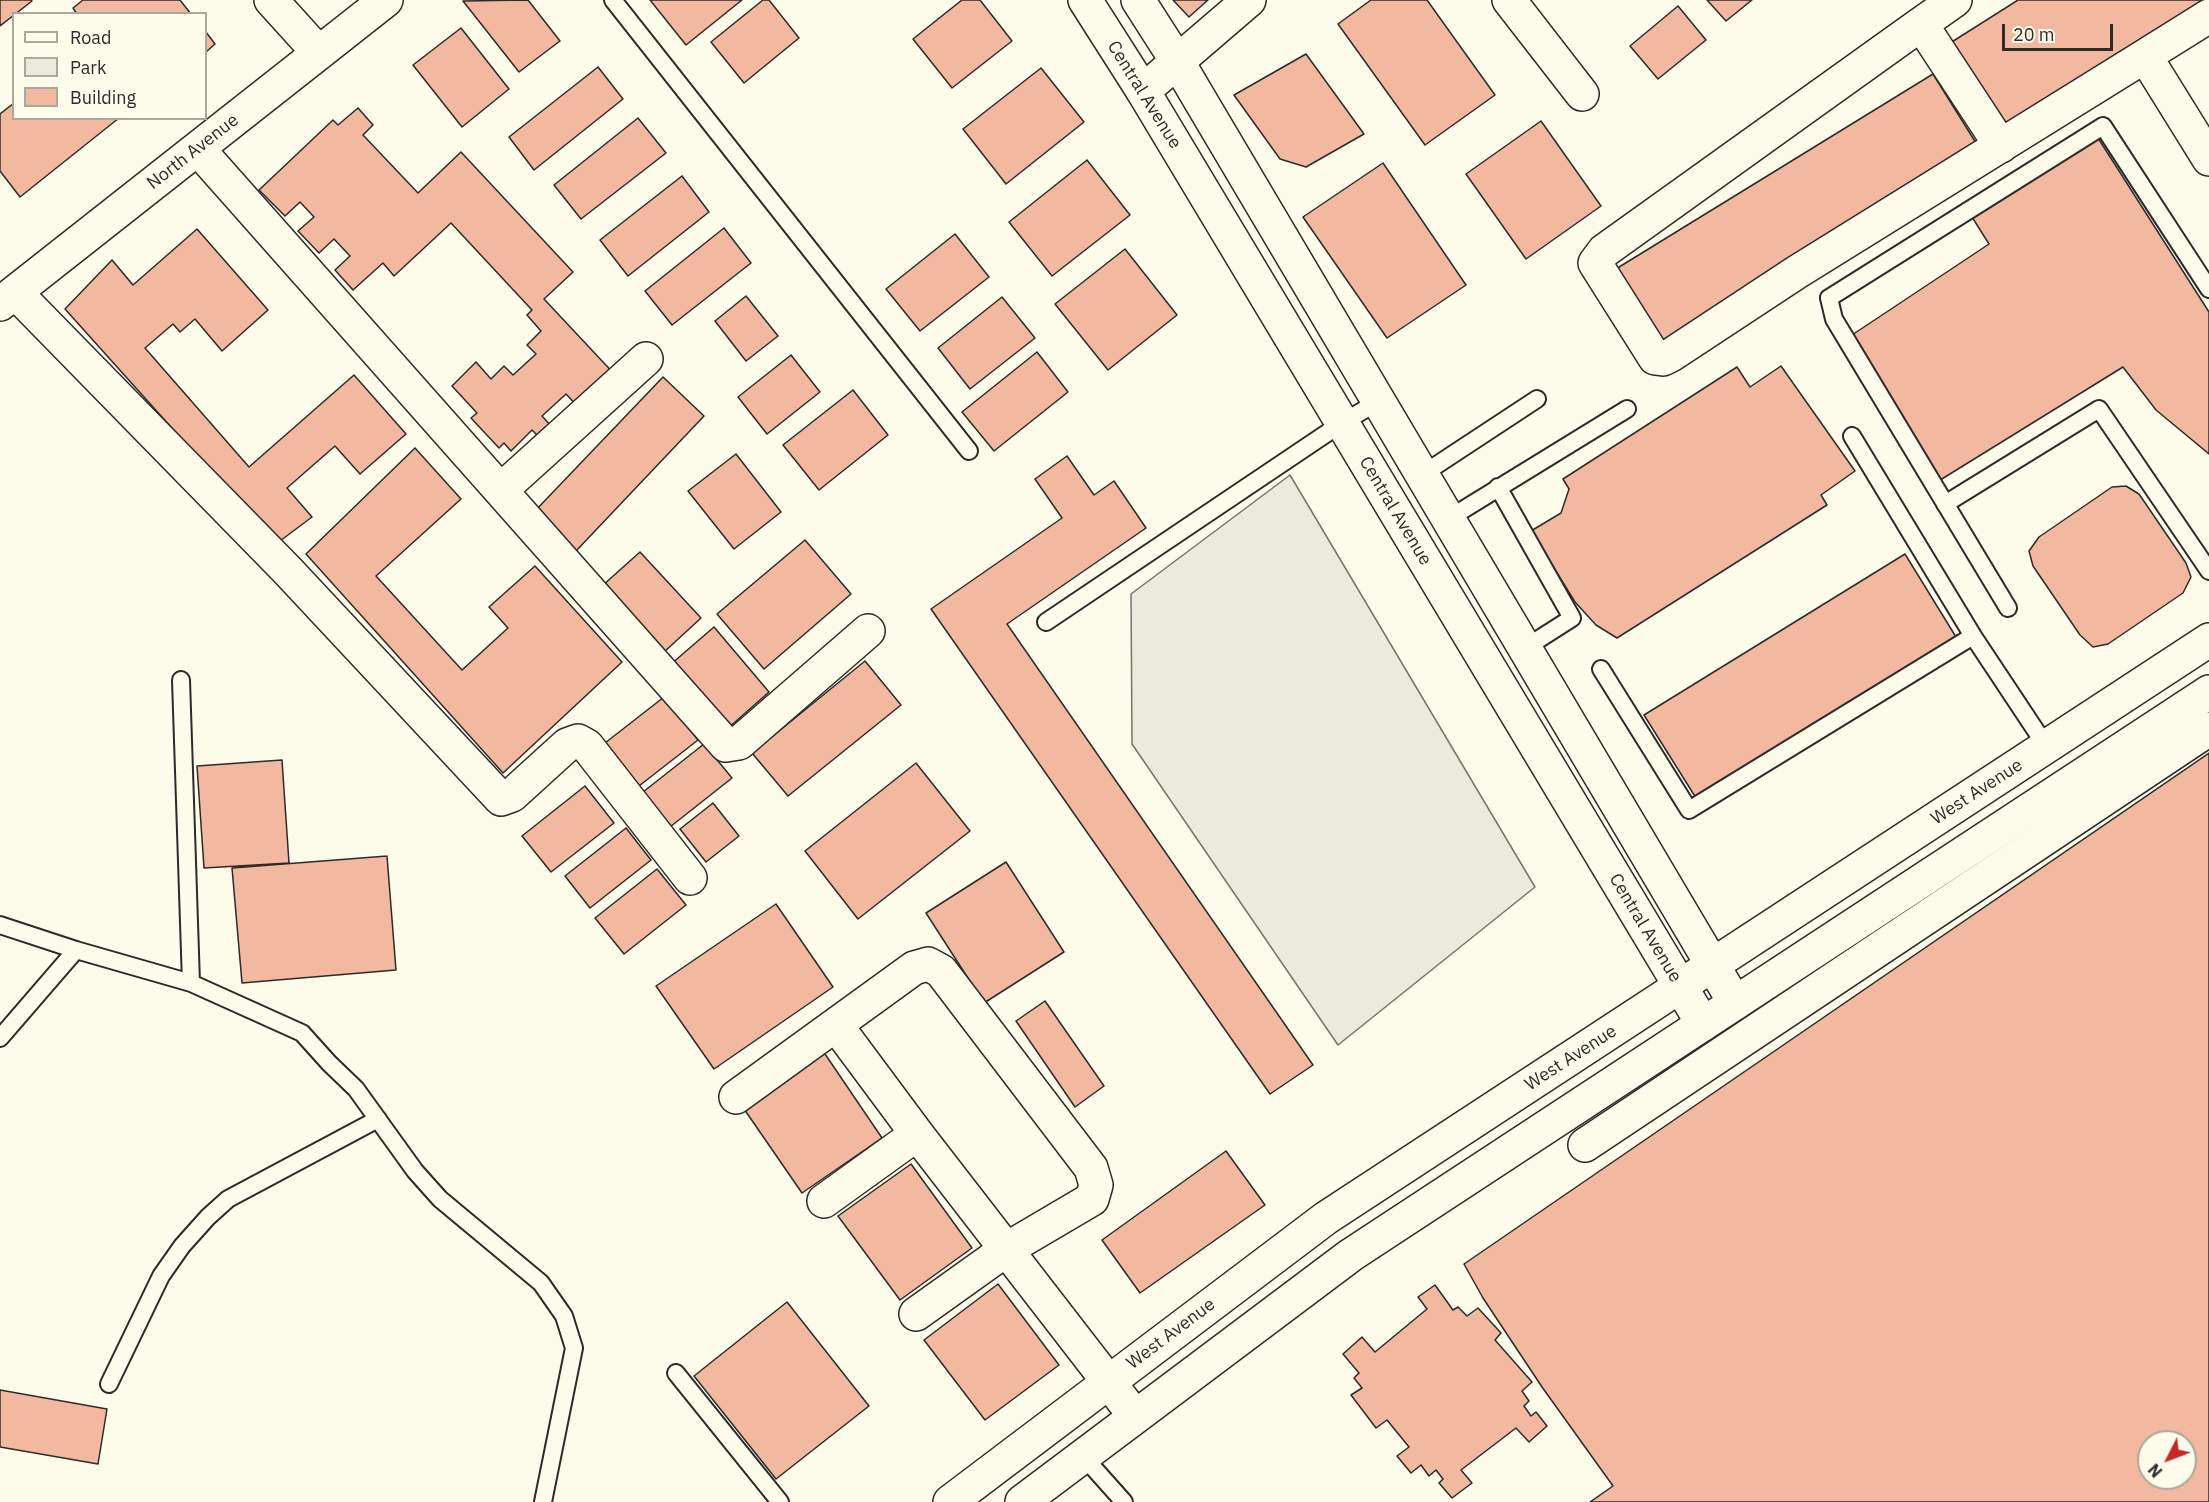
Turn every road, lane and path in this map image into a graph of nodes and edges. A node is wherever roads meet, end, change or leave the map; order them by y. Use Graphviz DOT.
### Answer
graph roads {
  1 [pos="271,0"];
  2 [pos="386,0"];
  3 [pos="613,0"];
  4 [pos="1085,0"];
  5 [pos="1138,0"];
  6 [pos="1249,0"];
  7 [pos="1509,0"];
  8 [pos="1955,0"];
  9 [pos="2209,15"];
  10 [pos="1921,24"];
  11 [pos="319,53"];
  12 [pos="2145,56"];
  13 [pos="1177,61"];
  14 [pos="1143,91"];
  15 [pos="1582,94"];
  16 [pos="2001,146"];
  17 [pos="198,149"];
  18 [pos="2209,159"];
  19 [pos="2209,290"];
  20 [pos="8,298"];
  21 [pos="646,359"];
  22 [pos="1537,399"];
  23 [pos="1379,401"];
  24 [pos="1627,409"];
  25 [pos="1342,423"];
  26 [pos="1852,436"];
  27 [pos="969,451"];
  28 [pos="1423,474"];
  29 [pos="1498,487"];
  30 [pos="501,490"];
  31 [pos="1945,504"];
  32 [pos="1448,519"];
  33 [pos="2209,571"];
  34 [pos="2008,608"];
  35 [pos="1046,622"];
  36 [pos="868,632"];
  37 [pos="1973,636"];
  38 [pos="2209,640"];
  39 [pos="1525,648"];
  40 [pos="1600,669"];
  41 [pos="181,680"];
  42 [pos="2209,692"];
  43 [pos="2209,729"];
  44 [pos="2046,746"];
  45 [pos="690,878"];
  46 [pos="0,925"];
  47 [pos="76,950"];
  48 [pos="1806,956"];
  49 [pos="1713,965"];
  50 [pos="191,983"];
  51 [pos="1825,984"];
  52 [pos="1680,987"];
  53 [pos="1735,1003"];
  54 [pos="836,1024"];
  55 [pos="1703,1024"];
  56 [pos="0,1038"];
  57 [pos="736,1097"];
  58 [pos="378,1119"];
  59 [pos="916,1134"];
  60 [pos="1585,1145"];
  61 [pos="824,1201"];
  62 [pos="1007,1249"];
  63 [pos="916,1314"];
  64 [pos="676,1373"];
  65 [pos="1107,1382"];
  66 [pos="109,1384"];
  67 [pos="1135,1416"];
  68 [pos="1083,1456"];
  69 [pos="543,1502"];
  70 [pos="780,1502"];
  71 [pos="950,1502"];
  72 [pos="1022,1502"];
  73 [pos="1124,1502"];
  1 -- 11 [label="street"];
  2 -- 11 [label="street, North Avenue"];
  3 -- 27 [label="lane"];
  4 -- 14 [label="street, Central Avenue"];
  5 -- 13 [label="street"];
  6 -- 13 [label="street"];
  7 -- 15 [label="street"];
  8 -- 10 [label="street"];
  9 -- 12 [label="street"];
  10 -- 16 [label="street"];
  10 -- 16 [label="street"];
  11 -- 17 [label="street, North Avenue"];
  12 -- 16 [label="street"];
  12 -- 18 [label="street"];
  13 -- 14 [label="street"];
  13 -- 23 [label="street"];
  14 -- 25 [label="street, Central Avenue"];
  17 -- 20 [label="street, North Avenue"];
  17 -- 30 [label="street"];
  19 -- 31 [label="lane"];
  20 -- 45 [label="street"];
  21 -- 30 [label="street"];
  22 -- 28 [label="lane"];
  23 -- 25 [label="lane"];
  23 -- 28 [label="street"];
  24 -- 29 [label="lane"];
  25 -- 35 [label="lane"];
  25 -- 52 [label="street, Central Avenue"];
  26 -- 37 [label="lane"];
  28 -- 32 [label="street"];
  29 -- 32 [label="lane"];
  29 -- 39 [label="lane"];
  30 -- 36 [label="street"];
  31 -- 33 [label="lane"];
  31 -- 34 [label="lane"];
  32 -- 39 [label="street"];
  37 -- 40 [label="lane"];
  37 -- 44 [label="lane"];
  38 -- 44 [label="street, West Avenue"];
  39 -- 49 [label="street"];
  41 -- 50 [label="lane"];
  42 -- 48 [label="street"];
  43 -- 51 [label="street"];
  44 -- 49 [label="street, West Avenue"];
  46 -- 47 [label="lane"];
  47 -- 50 [label="lane"];
  47 -- 56 [label="lane"];
  48 -- 51 [label="street"];
  48 -- 53 [label="street"];
  49 -- 52 [label="street, West Avenue"];
  49 -- 53 [label="street"];
  50 -- 58 [label="lane"];
  51 -- 60 [label="street"];
  52 -- 55 [label="street, Central Avenue"];
  52 -- 65 [label="street, West Avenue"];
  53 -- 55 [label="street"];
  54 -- 57 [label="street"];
  54 -- 59 [label="street"];
  54 -- 62 [label="street"];
  55 -- 67 [label="street"];
  58 -- 66 [label="lane"];
  58 -- 69 [label="lane"];
  59 -- 61 [label="street"];
  59 -- 62 [label="street"];
  62 -- 63 [label="street"];
  62 -- 65 [label="street"];
  64 -- 70 [label="lane"];
  65 -- 67 [label="street"];
  65 -- 71 [label="street, West Avenue"];
  67 -- 68 [label="street"];
  68 -- 72 [label="street"];
  68 -- 73 [label="lane"];
}
